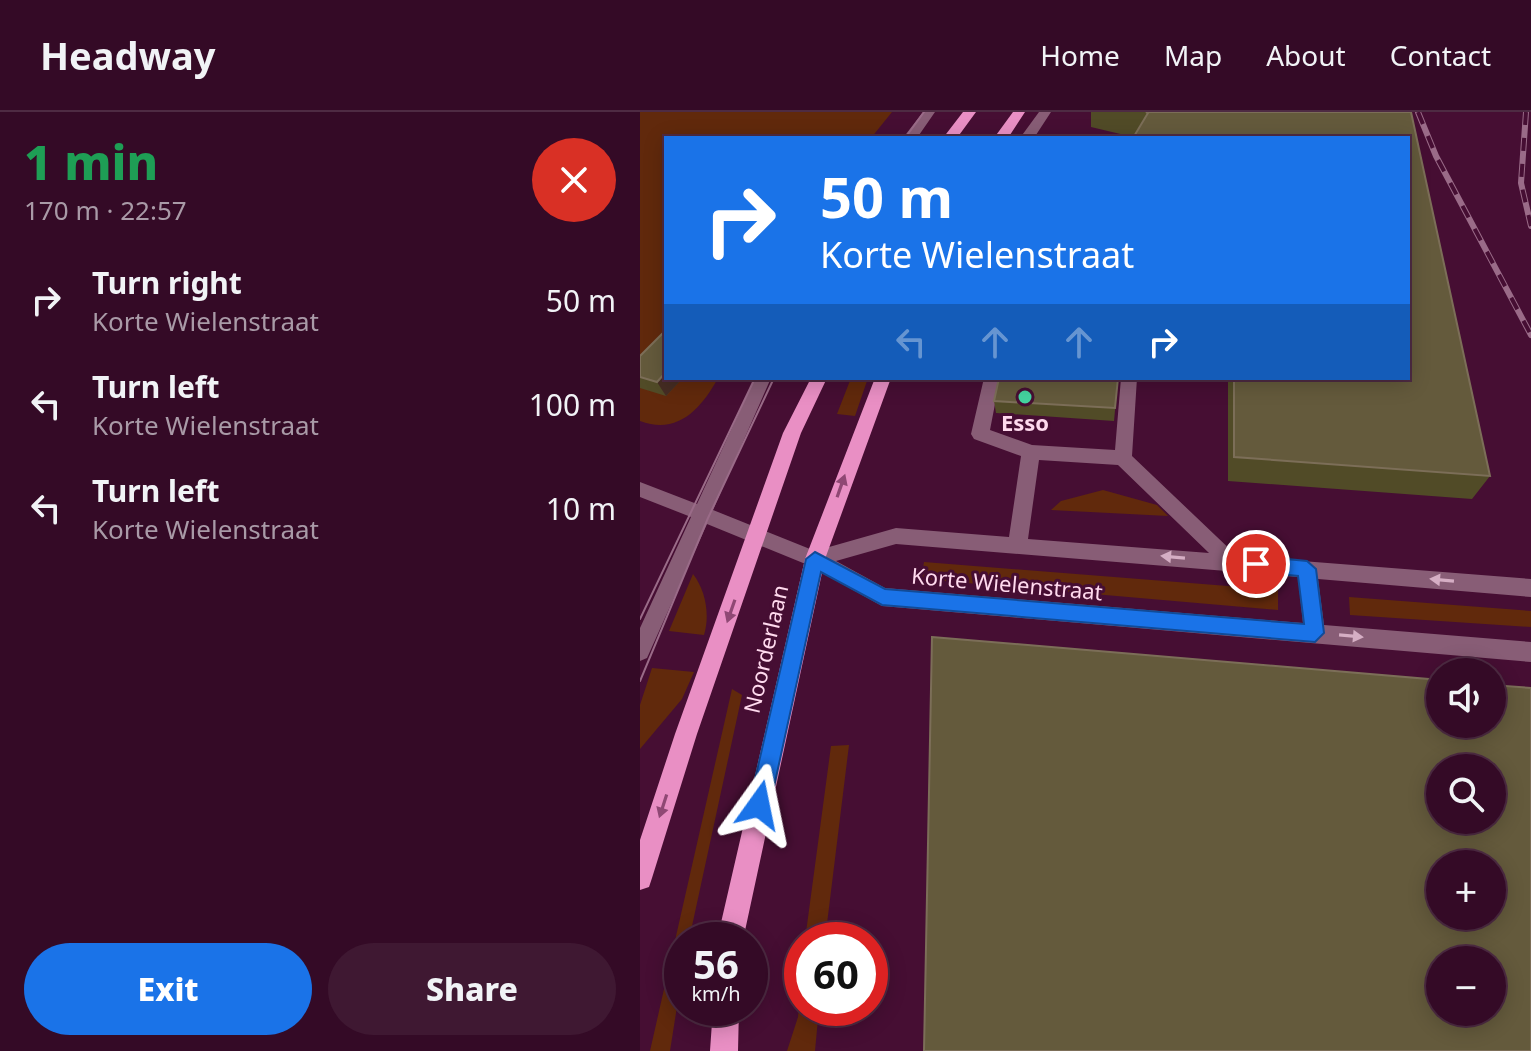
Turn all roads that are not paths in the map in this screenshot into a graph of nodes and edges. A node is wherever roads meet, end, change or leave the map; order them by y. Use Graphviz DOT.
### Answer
graph roads {
  1 [pos="929,112"];
  2 [pos="970,112"];
  3 [pos="1019,112"];
  4 [pos="1045,112"];
  5 [pos="911,136"];
  6 [pos="952,136"];
  7 [pos="1002,136"];
  8 [pos="1028,136"];
  9 [pos="762,380"];
  10 [pos="818,380"];
  11 [pos="882,380"];
  12 [pos="992,380"];
  13 [pos="1129,380"];
  14 [pos="1031,452"];
  15 [pos="1123,458"];
  16 [pos="640,489"];
  17 [pos="700,514"];
  18 [pos="756,537"];
  19 [pos="1018,544"];
  20 [pos="815,559"];
  21 [pos="1231,562"];
  22 [pos="1307,569"];
  23 [pos="1531,588"];
  24 [pos="1315,633"];
  25 [pos="640,651"];
  26 [pos="1531,652"];
  27 [pos="640,878"];
  28 [pos="734,922"];
  29 [pos="725,1026"];
  30 [pos="724,1051"];
  1 -- 5 [label="street"];
  2 -- 6 [label="main road"];
  3 -- 7 [label="main road"];
  4 -- 8 [label="street"];
  9 -- 17 [label="street"];
  10 -- 18 [label="main road, Noorderlaan"];
  20 -- 11 [label="main road, Noorderlaan, one-way"];
  12 -- 14 [label="street"];
  13 -- 15 [label="street"];
  14 -- 15 [label="street"];
  14 -- 19 [label="street"];
  15 -- 21 [label="street"];
  16 -- 17 [label="street"];
  17 -- 18 [label="street"];
  17 -- 25 [label="street"];
  18 -- 20 [label="street"];
  18 -- 27 [label="main road, Noorderlaan, one-way"];
  19 -- 20 [label="street, Korte Wielenstraat"];
  21 -- 19 [label="street, Korte Wielenstraat, one-way"];
  20 -- 24 [label="street, Korte Wielenstraat"];
  20 -- 28 [label="main road, Noorderlaan"];
  21 -- 22 [label="street, Korte Wielenstraat"];
  23 -- 22 [label="street, Korte Wielenstraat, one-way"];
  22 -- 24 [label="street"];
  24 -- 26 [label="street, Korte Wielenstraat, one-way"];
  29 -- 30 [label="main road"];
}
